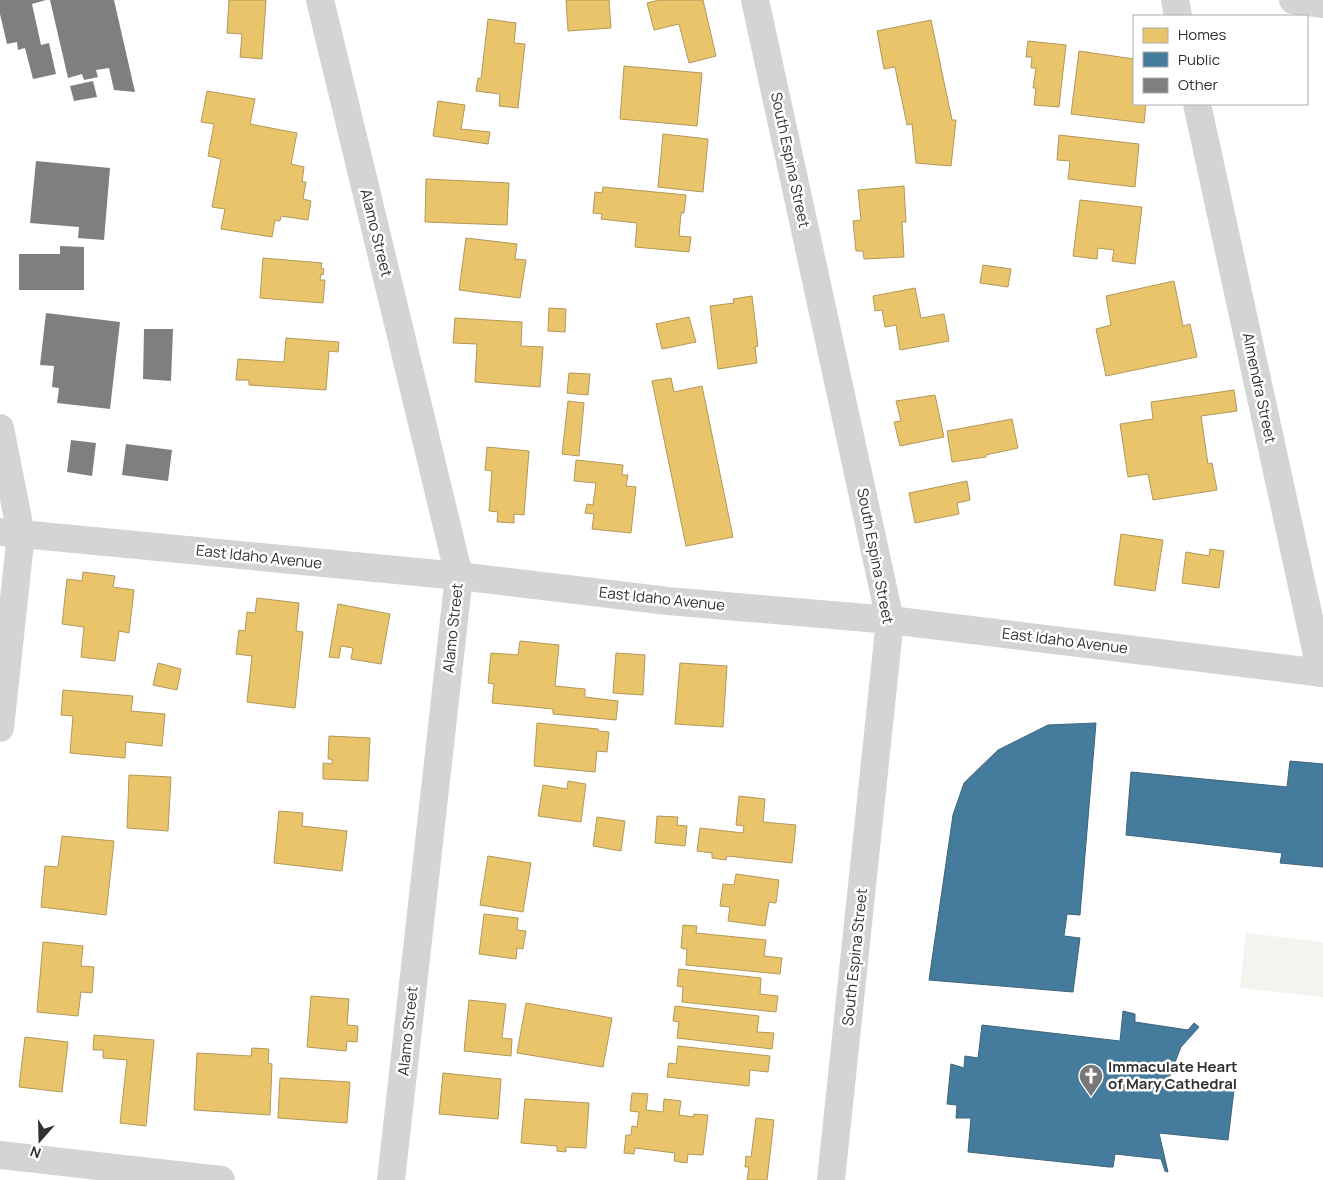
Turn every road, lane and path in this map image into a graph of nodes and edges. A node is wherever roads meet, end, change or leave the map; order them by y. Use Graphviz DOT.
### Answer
graph roads {
  1 [pos="320,0"];
  2 [pos="755,0"];
  3 [pos="1175,0"];
  4 [pos="1293,0"];
  5 [pos="1323,4"];
  6 [pos="1178,15"];
  7 [pos="1197,105"];
  8 [pos="0,428"];
  9 [pos="11,533"];
  10 [pos="459,576"];
  11 [pos="890,620"];
  12 [pos="1322,673"];
  13 [pos="0,728"];
  14 [pos="0,1155"];
  15 [pos="221,1180"];
  16 [pos="391,1180"];
  17 [pos="831,1180"];
  1 -- 10 [label="street, Alamo Street"];
  2 -- 11 [label="street, South Espina Street"];
  3 -- 6 [label="street"];
  4 -- 5 [label="street"];
  7 -- 12 [label="street, Almendra Street"];
  8 -- 9 [label="street"];
  9 -- 10 [label="street, East Idaho Avenue"];
  9 -- 13 [label="street"];
  10 -- 11 [label="street, East Idaho Avenue"];
  10 -- 16 [label="street, Alamo Street"];
  11 -- 12 [label="street, East Idaho Avenue"];
  11 -- 17 [label="street, South Espina Street"];
  14 -- 15 [label="street"];
}
